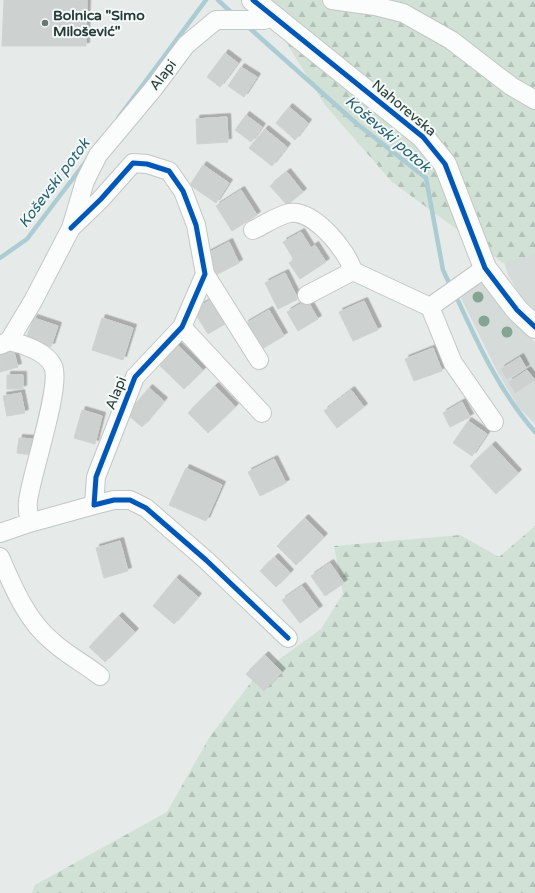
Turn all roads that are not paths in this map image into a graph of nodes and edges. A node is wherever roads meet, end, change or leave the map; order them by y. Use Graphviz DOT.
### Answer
graph roads {
  1 [pos="332,0"];
  2 [pos="246,12"];
  3 [pos="535,100"];
  4 [pos="71,228"];
  5 [pos="253,230"];
  6 [pos="485,268"];
  7 [pos="353,271"];
  8 [pos="205,274"];
  9 [pos="306,295"];
  10 [pos="430,307"];
  11 [pos="182,327"];
  12 [pos="535,327"];
  13 [pos="5,343"];
  14 [pos="259,360"];
  15 [pos="262,413"];
  16 [pos="494,422"];
  17 [pos="94,505"];
  18 [pos="29,523"];
  19 [pos="0,533"];
  20 [pos="0,557"];
  21 [pos="288,638"];
  22 [pos="100,676"];
  1 -- 3 [label="street"];
  2 -- 4 [label="street, Alapi"];
  2 -- 6 [label="street, Nahorevska"];
  4 -- 8 [label="street, Alapi"];
  4 -- 13 [label="street, Alapi"];
  5 -- 7 [label="street"];
  6 -- 10 [label="street"];
  6 -- 12 [label="street, Nahorevska"];
  7 -- 9 [label="street"];
  7 -- 10 [label="street"];
  8 -- 11 [label="street, Alapi"];
  8 -- 14 [label="street, Alapi"];
  10 -- 16 [label="street"];
  11 -- 15 [label="street"];
  11 -- 17 [label="street, Alapi"];
  13 -- 18 [label="street, Alapi"];
  17 -- 18 [label="street"];
  17 -- 21 [label="street"];
  18 -- 19 [label="street"];
  20 -- 22 [label="street"];
}
